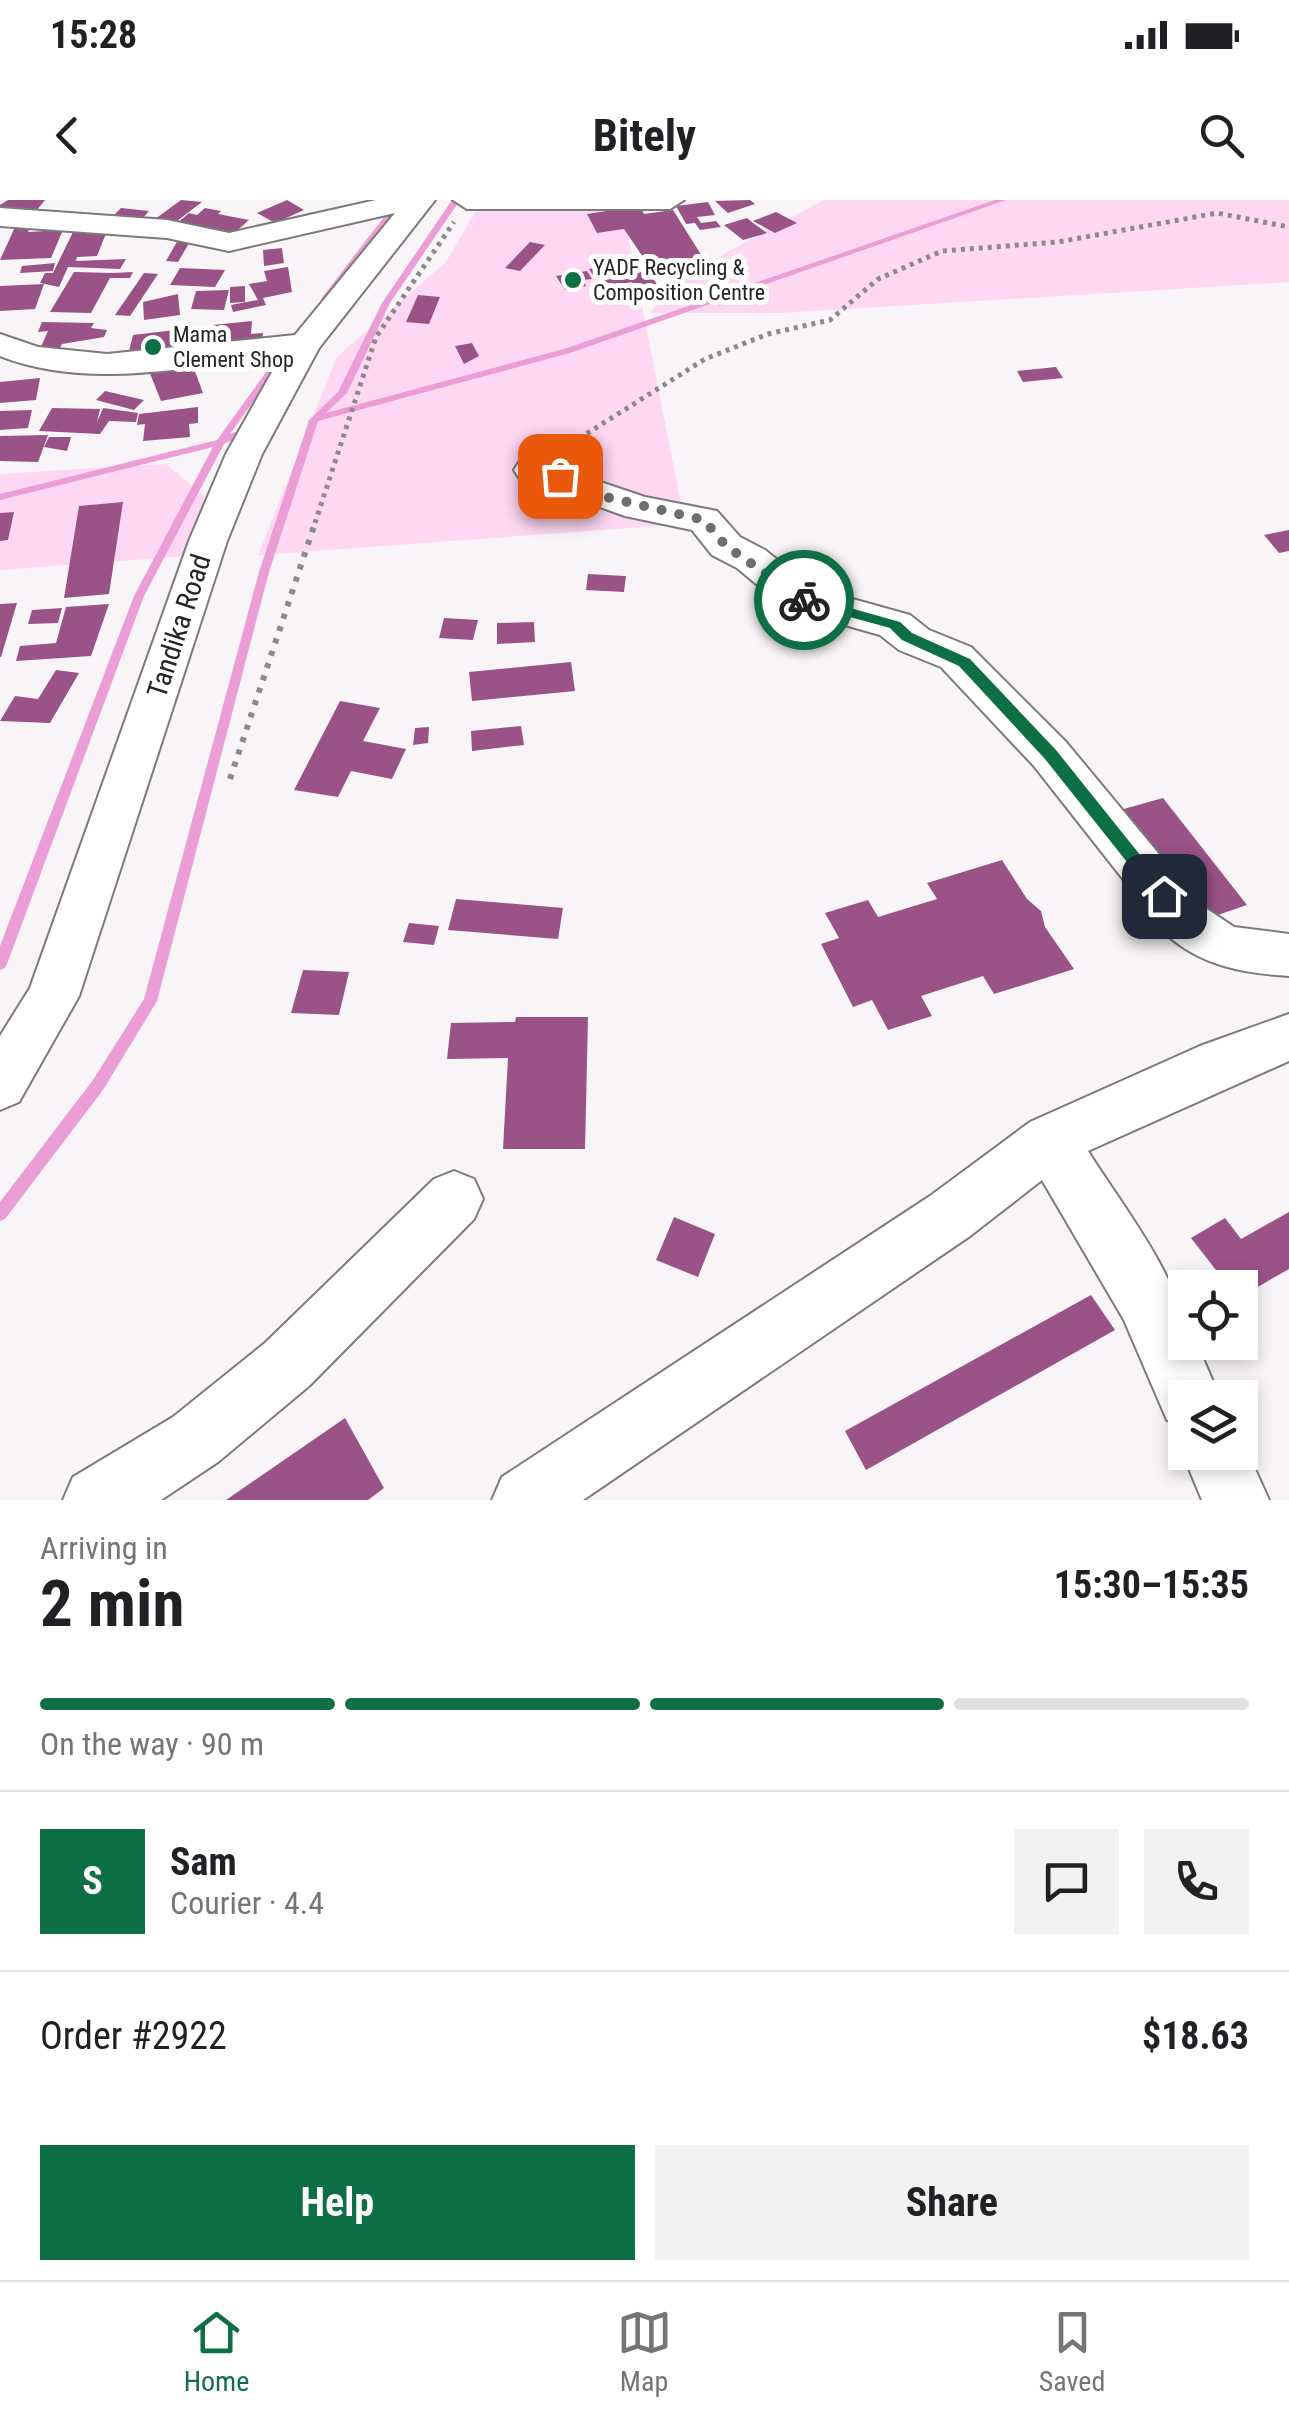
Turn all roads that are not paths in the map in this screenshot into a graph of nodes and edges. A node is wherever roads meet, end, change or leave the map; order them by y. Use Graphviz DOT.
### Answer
graph roads {
  1 [pos="422,200"];
  2 [pos="467,200"];
  3 [pos="670,200"];
  4 [pos="388,202"];
  5 [pos="0,217"];
  6 [pos="0,344"];
  7 [pos="305,344"];
  8 [pos="532,470"];
  9 [pos="1289,955"];
  10 [pos="1289,1037"];
  11 [pos="0,1086"];
  12 [pos="1050,1141"];
  13 [pos="454,1199"];
  14 [pos="1181,1380"];
  15 [pos="1222,1470"];
  16 [pos="96,1500"];
  17 [pos="525,1500"];
  18 [pos="1236,1500"];
  1 -- 7 [label="street, Tandika Road"];
  2 -- 3 [label="street"];
  4 -- 5 [label="street"];
  6 -- 7 [label="street"];
  7 -- 11 [label="street, Tandika Road"];
  8 -- 9 [label="street"];
  10 -- 12 [label="street"];
  12 -- 14 [label="street"];
  12 -- 17 [label="street"];
  13 -- 16 [label="street"];
  15 -- 18 [label="street"];
}
